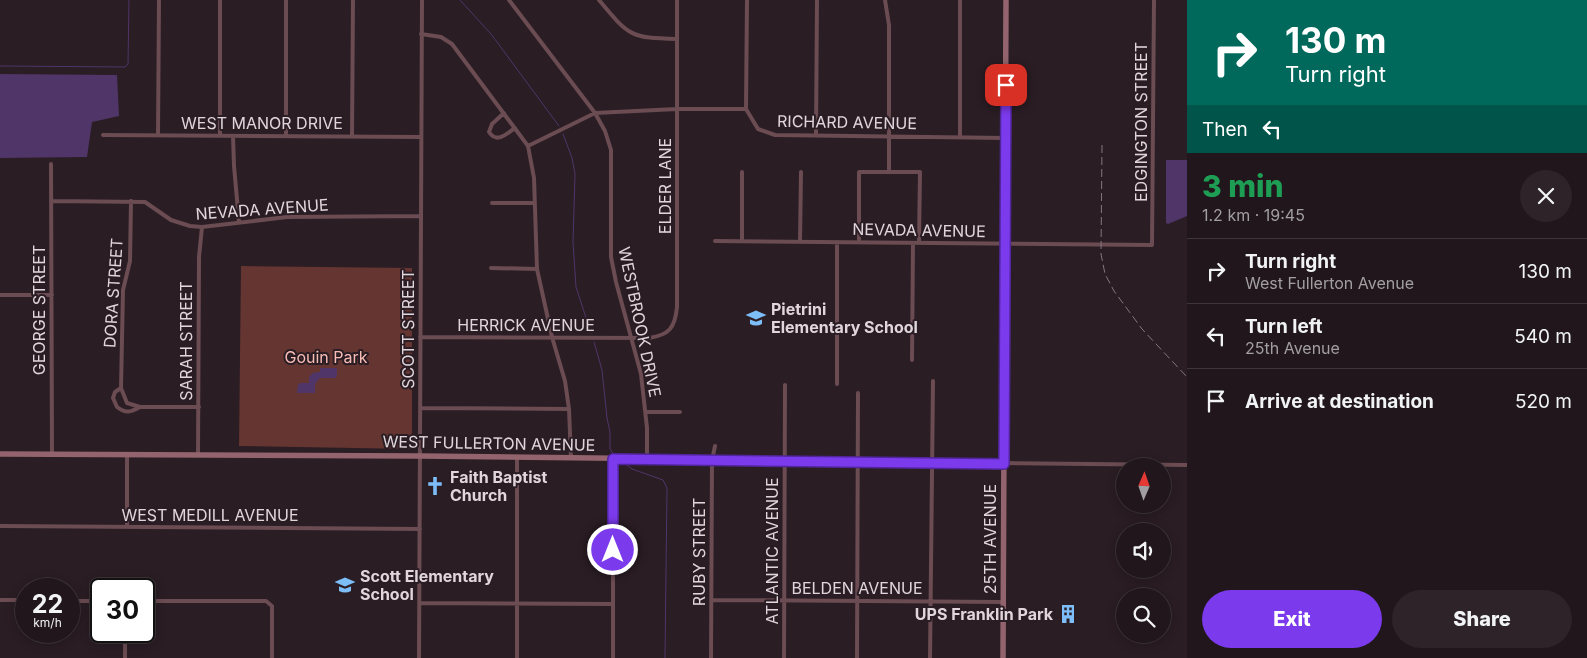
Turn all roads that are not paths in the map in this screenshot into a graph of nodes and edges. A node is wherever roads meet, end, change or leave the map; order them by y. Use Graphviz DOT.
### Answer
graph roads {
  1 [pos="159,0"];
  2 [pos="220,0"];
  3 [pos="286,0"];
  4 [pos="353,0"];
  5 [pos="422,0"];
  6 [pos="509,0"];
  7 [pos="599,0"];
  8 [pos="678,0"];
  9 [pos="747,0"];
  10 [pos="818,0"];
  11 [pos="885,0"];
  12 [pos="960,0"];
  13 [pos="1006,0"];
  14 [pos="1154,0"];
  15 [pos="421,34"];
  16 [pos="678,38"];
  17 [pos="678,109"];
  18 [pos="746,109"];
  19 [pos="504,113"];
  20 [pos="595,113"];
  21 [pos="515,128"];
  22 [pos="102,135"];
  23 [pos="158,135"];
  24 [pos="220,136"];
  25 [pos="233,136"];
  26 [pos="286,136"];
  27 [pos="352,136"];
  28 [pos="816,136"];
  29 [pos="889,136"];
  30 [pos="421,137"];
  31 [pos="960,137"];
  32 [pos="1006,138"];
  33 [pos="528,146"];
  34 [pos="51,164"];
  35 [pos="742,172"];
  36 [pos="801,172"];
  37 [pos="889,172"];
  38 [pos="52,201"];
  39 [pos="131,201"];
  40 [pos="492,203"];
  41 [pos="534,203"];
  42 [pos="421,216"];
  43 [pos="239,222"];
  44 [pos="202,227"];
  45 [pos="716,241"];
  46 [pos="742,241"];
  47 [pos="800,242"];
  48 [pos="837,242"];
  49 [pos="859,242"];
  50 [pos="913,243"];
  51 [pos="919,243"];
  52 [pos="1005,244"];
  53 [pos="1152,245"];
  54 [pos="491,268"];
  55 [pos="537,269"];
  56 [pos="0,295"];
  57 [pos="52,296"];
  58 [pos="420,337"];
  59 [pos="552,337"];
  60 [pos="631,338"];
  61 [pos="912,360"];
  62 [pos="933,381"];
  63 [pos="837,384"];
  64 [pos="785,385"];
  65 [pos="120,388"];
  66 [pos="858,394"];
  67 [pos="140,407"];
  68 [pos="199,407"];
  69 [pos="420,408"];
  70 [pos="569,408"];
  71 [pos="646,412"];
  72 [pos="680,412"];
  73 [pos="714,446"];
  74 [pos="0,454"];
  75 [pos="127,454"];
  76 [pos="52,455"];
  77 [pos="198,455"];
  78 [pos="420,456"];
  79 [pos="517,458"];
  80 [pos="571,458"];
  81 [pos="613,459"];
  82 [pos="647,459"];
  83 [pos="712,460"];
  84 [pos="785,460"];
  85 [pos="858,461"];
  86 [pos="931,462"];
  87 [pos="1004,464"];
  88 [pos="1187,465"];
  89 [pos="0,526"];
  90 [pos="127,527"];
  91 [pos="420,529"];
  92 [pos="0,600"];
  93 [pos="15,600"];
  94 [pos="711,600"];
  95 [pos="784,600"];
  96 [pos="155,601"];
  97 [pos="857,601"];
  98 [pos="930,601"];
  99 [pos="1003,602"];
  100 [pos="420,603"];
  101 [pos="518,604"];
  102 [pos="613,604"];
  103 [pos="125,643"];
  104 [pos="125,658"];
  105 [pos="272,658"];
  106 [pos="420,658"];
  107 [pos="517,658"];
  108 [pos="613,658"];
  109 [pos="711,658"];
  110 [pos="784,658"];
  111 [pos="857,658"];
  112 [pos="930,658"];
  113 [pos="1003,658"];
  1 -- 23 [label="street"];
  2 -- 24 [label="street"];
  3 -- 26 [label="street"];
  4 -- 27 [label="street"];
  5 -- 15 [label="street, SCOTT STREET"];
  6 -- 20 [label="street, WESTBROOK DRIVE"];
  7 -- 16 [label="street"];
  8 -- 16 [label="street, ELDER LANE"];
  9 -- 18 [label="street"];
  10 -- 28 [label="street"];
  11 -- 29 [label="street"];
  12 -- 31 [label="street"];
  13 -- 32 [label="street, 25TH AVENUE"];
  14 -- 53 [label="street, EDGINGTON STREET"];
  15 -- 19 [label="street"];
  15 -- 30 [label="street, SCOTT STREET"];
  16 -- 17 [label="street, ELDER LANE"];
  17 -- 18 [label="street"];
  17 -- 20 [label="street"];
  17 -- 60 [label="street, ELDER LANE"];
  18 -- 28 [label="street, RICHARD AVENUE"];
  19 -- 21 [label="street"];
  19 -- 21 [label="street"];
  20 -- 33 [label="street"];
  20 -- 60 [label="street, WESTBROOK DRIVE"];
  21 -- 33 [label="street"];
  22 -- 23 [label="street, WEST MANOR DRIVE"];
  23 -- 24 [label="street, WEST MANOR DRIVE"];
  24 -- 25 [label="street, WEST MANOR DRIVE"];
  25 -- 26 [label="street, WEST MANOR DRIVE"];
  25 -- 43 [label="street"];
  26 -- 27 [label="street, WEST MANOR DRIVE"];
  27 -- 30 [label="street, WEST MANOR DRIVE"];
  28 -- 29 [label="street, RICHARD AVENUE"];
  29 -- 31 [label="street, RICHARD AVENUE"];
  29 -- 37 [label="street"];
  30 -- 42 [label="street, SCOTT STREET"];
  31 -- 32 [label="street, RICHARD AVENUE"];
  32 -- 52 [label="street, 25TH AVENUE"];
  33 -- 41 [label="street"];
  34 -- 38 [label="street, GEORGE STREET"];
  35 -- 46 [label="street"];
  36 -- 47 [label="street"];
  37 -- 49 [label="street"];
  37 -- 51 [label="street"];
  38 -- 39 [label="street, NEVADA AVENUE"];
  38 -- 57 [label="street, GEORGE STREET"];
  39 -- 44 [label="street, NEVADA AVENUE"];
  39 -- 65 [label="street, DORA STREET"];
  40 -- 41 [label="street"];
  41 -- 55 [label="street"];
  42 -- 43 [label="street, NEVADA AVENUE"];
  42 -- 58 [label="street, SCOTT STREET"];
  43 -- 44 [label="street, NEVADA AVENUE"];
  44 -- 68 [label="street, SARAH STREET"];
  45 -- 46 [label="street, NEVADA AVENUE"];
  46 -- 47 [label="street, NEVADA AVENUE"];
  47 -- 48 [label="street, NEVADA AVENUE"];
  48 -- 49 [label="street, NEVADA AVENUE"];
  48 -- 63 [label="street"];
  49 -- 50 [label="street, NEVADA AVENUE"];
  50 -- 51 [label="street, NEVADA AVENUE"];
  50 -- 61 [label="street"];
  51 -- 52 [label="street, NEVADA AVENUE"];
  52 -- 53 [label="street, NEVADA AVENUE"];
  52 -- 87 [label="street, 25TH AVENUE"];
  54 -- 55 [label="street"];
  55 -- 59 [label="street"];
  56 -- 57 [label="street"];
  57 -- 76 [label="street, GEORGE STREET"];
  58 -- 59 [label="street, HERRICK AVENUE"];
  58 -- 69 [label="street, SCOTT STREET"];
  59 -- 60 [label="street, HERRICK AVENUE"];
  59 -- 70 [label="street"];
  60 -- 71 [label="street, WESTBROOK DRIVE"];
  62 -- 86 [label="street"];
  64 -- 84 [label="street, ATLANTIC AVENUE"];
  65 -- 67 [label="street"];
  65 -- 67 [label="street, DORA STREET"];
  66 -- 85 [label="street"];
  67 -- 68 [label="street"];
  68 -- 77 [label="street, SARAH STREET"];
  69 -- 70 [label="street"];
  69 -- 78 [label="street, SCOTT STREET"];
  70 -- 80 [label="street"];
  71 -- 72 [label="street, WESTBROOK DRIVE"];
  71 -- 82 [label="street, WESTBROOK DRIVE"];
  73 -- 83 [label="street, RUBY STREET"];
  74 -- 76 [label="street, WEST FULLERTON AVENUE"];
  75 -- 76 [label="street, WEST FULLERTON AVENUE"];
  75 -- 77 [label="street, WEST FULLERTON AVENUE"];
  75 -- 90 [label="street"];
  77 -- 78 [label="street, WEST FULLERTON AVENUE"];
  78 -- 79 [label="street, WEST FULLERTON AVENUE"];
  78 -- 91 [label="street, SCOTT STREET"];
  79 -- 80 [label="street, WEST FULLERTON AVENUE"];
  79 -- 101 [label="street"];
  80 -- 81 [label="street, WEST FULLERTON AVENUE"];
  81 -- 82 [label="street, WEST FULLERTON AVENUE"];
  81 -- 102 [label="street"];
  82 -- 83 [label="street, WEST FULLERTON AVENUE"];
  83 -- 84 [label="street, WEST FULLERTON AVENUE"];
  83 -- 94 [label="street, RUBY STREET"];
  84 -- 85 [label="street, WEST FULLERTON AVENUE"];
  84 -- 95 [label="street, ATLANTIC AVENUE"];
  85 -- 86 [label="street, WEST FULLERTON AVENUE"];
  85 -- 97 [label="street"];
  86 -- 87 [label="street, WEST FULLERTON AVENUE"];
  86 -- 98 [label="street"];
  87 -- 88 [label="street, WEST FULLERTON AVENUE"];
  87 -- 99 [label="street, 25TH AVENUE"];
  89 -- 90 [label="street, WEST MEDILL AVENUE"];
  90 -- 91 [label="street, WEST MEDILL AVENUE"];
  91 -- 100 [label="street, SCOTT STREET"];
  92 -- 93 [label="street"];
  94 -- 95 [label="street, BELDEN AVENUE"];
  94 -- 109 [label="street, RUBY STREET"];
  95 -- 97 [label="street, BELDEN AVENUE"];
  95 -- 110 [label="street, ATLANTIC AVENUE"];
  96 -- 105 [label="street"];
  97 -- 98 [label="street, BELDEN AVENUE"];
  97 -- 111 [label="street"];
  98 -- 99 [label="street, BELDEN AVENUE"];
  98 -- 112 [label="street"];
  99 -- 113 [label="street, 25TH AVENUE"];
  100 -- 101 [label="street"];
  100 -- 106 [label="street, SCOTT STREET"];
  101 -- 102 [label="street"];
  101 -- 107 [label="street"];
  102 -- 108 [label="street"];
  103 -- 104 [label="street"];
}
